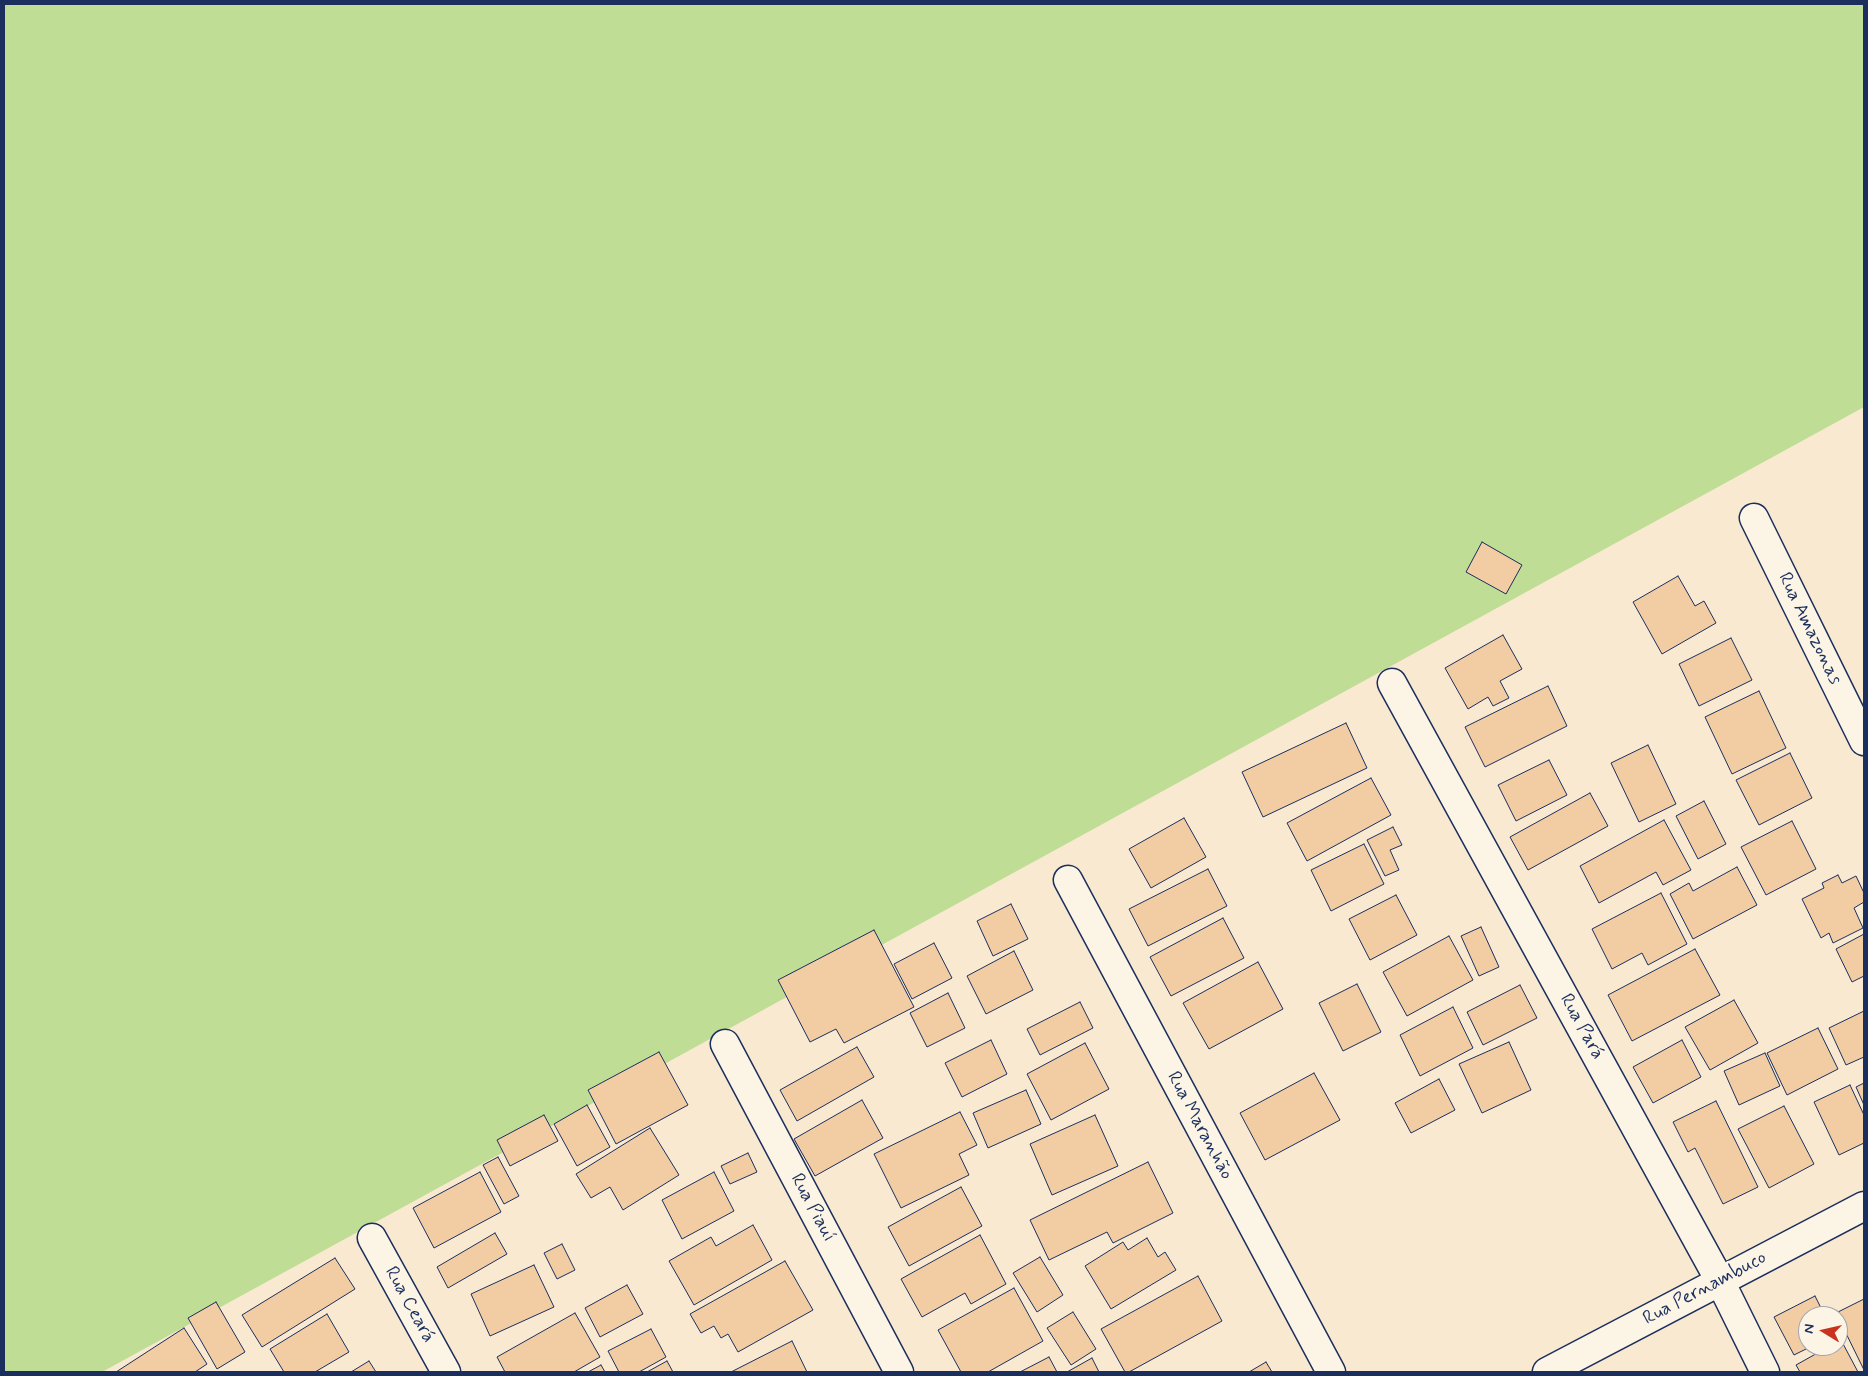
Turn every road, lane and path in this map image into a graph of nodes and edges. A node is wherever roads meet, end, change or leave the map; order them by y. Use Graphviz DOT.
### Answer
graph roads {
  1 [pos="1754,518"];
  2 [pos="1392,683"];
  3 [pos="1864,741"];
  4 [pos="1068,880"];
  5 [pos="725,1044"];
  6 [pos="1864,1206"];
  7 [pos="372,1238"];
  8 [pos="1720,1281"];
  9 [pos="446,1372"];
  10 [pos="899,1372"];
  11 [pos="1330,1372"];
  12 [pos="1547,1372"];
  13 [pos="1765,1372"];
  1 -- 3 [label="street, Rua Amazonas"];
  2 -- 8 [label="street, Rua Pará"];
  4 -- 11 [label="street, Rua Maranhão"];
  5 -- 10 [label="street, Rua Piauí"];
  6 -- 8 [label="street, Rua Pernambuco"];
  7 -- 9 [label="street, Rua Ceará"];
  8 -- 12 [label="street, Rua Pernambuco"];
  8 -- 13 [label="street, Rua Pará"];
}
